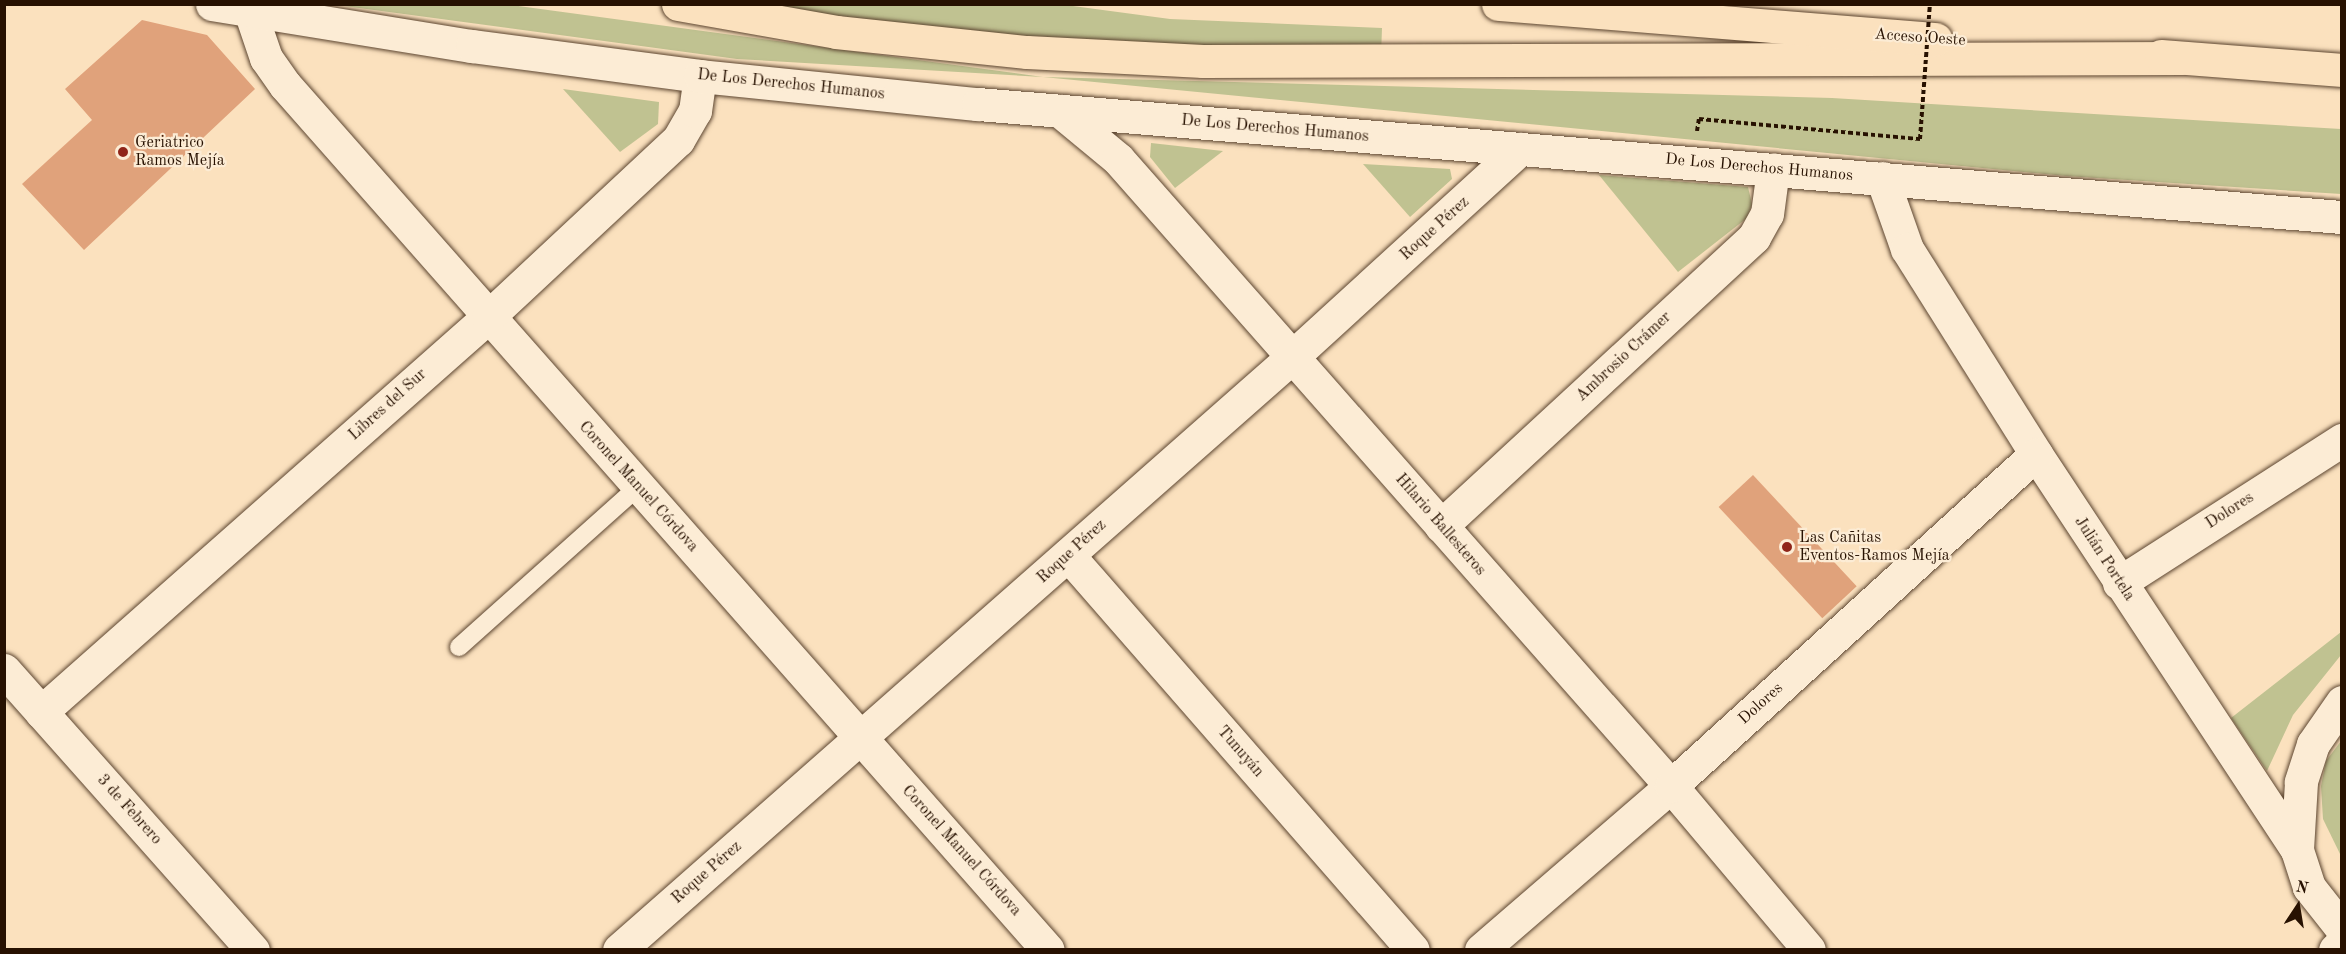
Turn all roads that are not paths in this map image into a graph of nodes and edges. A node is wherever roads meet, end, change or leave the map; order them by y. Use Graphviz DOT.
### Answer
graph roads {
  1 [pos="212,4"];
  2 [pos="678,4"];
  3 [pos="1498,4"];
  4 [pos="250,11"];
  5 [pos="2182,58"];
  6 [pos="2342,70"];
  7 [pos="700,76"];
  8 [pos="1060,111"];
  9 [pos="1520,149"];
  10 [pos="1773,169"];
  11 [pos="1882,178"];
  12 [pos="2342,217"];
  13 [pos="488,317"];
  14 [pos="1292,357"];
  15 [pos="2342,440"];
  16 [pos="2036,454"];
  17 [pos="638,487"];
  18 [pos="1441,526"];
  19 [pos="1068,555"];
  20 [pos="2119,583"];
  21 [pos="459,647"];
  22 [pos="4,670"];
  23 [pos="2339,707"];
  24 [pos="41,712"];
  25 [pos="861,739"];
  26 [pos="1671,786"];
  27 [pos="2297,850"];
  28 [pos="2342,929"];
  29 [pos="2342,943"];
  30 [pos="253,950"];
  31 [pos="618,950"];
  32 [pos="1048,950"];
  33 [pos="1413,950"];
  34 [pos="1481,950"];
  35 [pos="1809,950"];
  36 [pos="2335,950"];
  1 -- 4 [label="street, De Los Derechos Humanos"];
  2 -- 5 [label="highway"];
  3 -- 5 [label="highway, Acceso Oeste"];
  4 -- 7 [label="street, De Los Derechos Humanos"];
  4 -- 13 [label="street, Coronel Manuel Córdova"];
  5 -- 6 [label="highway, Acceso Oeste"];
  7 -- 8 [label="street, De Los Derechos Humanos"];
  7 -- 13 [label="street, Libres del Sur"];
  8 -- 9 [label="street, De Los Derechos Humanos"];
  8 -- 14 [label="street, Hilario Ballesteros"];
  9 -- 10 [label="street, De Los Derechos Humanos"];
  9 -- 14 [label="street, Roque Pérez"];
  10 -- 11 [label="street, De Los Derechos Humanos"];
  10 -- 18 [label="street, Ambrosio Crámer"];
  11 -- 12 [label="street, De Los Derechos Humanos"];
  11 -- 16 [label="street, Julián Portela"];
  13 -- 17 [label="street, Coronel Manuel Córdova"];
  13 -- 24 [label="street, Libres del Sur"];
  14 -- 18 [label="street, Hilario Ballesteros"];
  14 -- 19 [label="street, Roque Pérez"];
  15 -- 20 [label="street, Dolores"];
  16 -- 20 [label="street, Julián Portela"];
  16 -- 26 [label="street, Dolores"];
  17 -- 21 [label="lane"];
  17 -- 25 [label="street, Coronel Manuel Córdova"];
  18 -- 26 [label="street, Hilario Ballesteros"];
  19 -- 25 [label="street, Roque Pérez"];
  19 -- 33 [label="street, Tunuyán"];
  20 -- 27 [label="street, Julián Portela"];
  22 -- 24 [label="street, 3 de Febrero"];
  23 -- 27 [label="street"];
  24 -- 30 [label="street, 3 de Febrero"];
  25 -- 31 [label="street, Roque Pérez"];
  25 -- 32 [label="street, Coronel Manuel Córdova"];
  26 -- 34 [label="street, Dolores"];
  26 -- 35 [label="street, Hilario Ballesteros"];
  27 -- 28 [label="street, Julián Portela"];
  29 -- 36 [label="street"];
}
